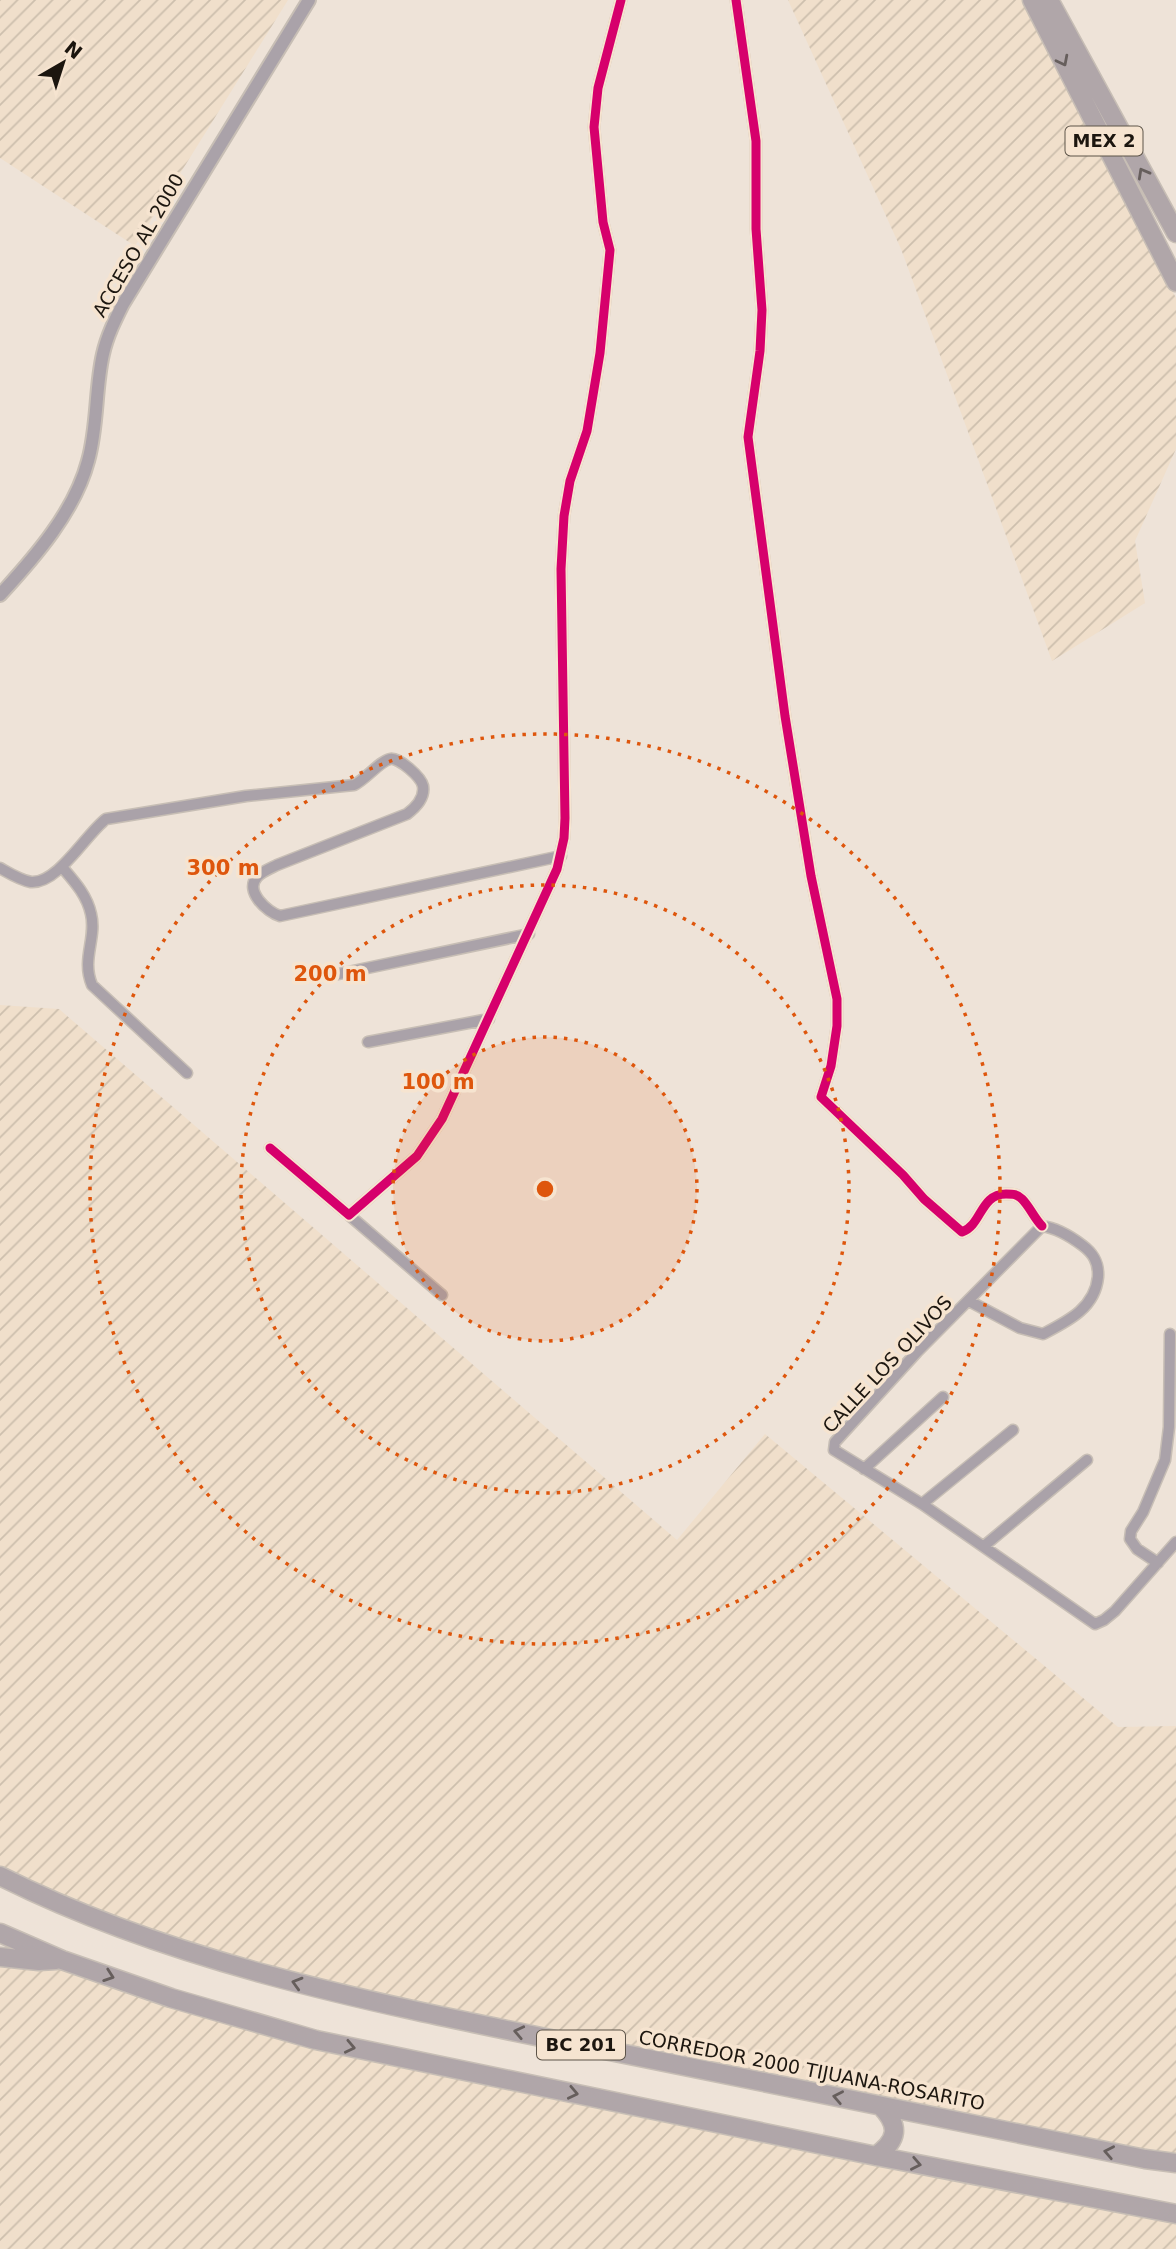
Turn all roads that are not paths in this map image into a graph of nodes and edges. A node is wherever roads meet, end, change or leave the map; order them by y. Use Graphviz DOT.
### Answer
graph roads {
  1 [pos="309,0"];
  2 [pos="621,0"];
  3 [pos="736,0"];
  4 [pos="1032,0"];
  5 [pos="1049,0"];
  6 [pos="1176,233"];
  7 [pos="1176,282"];
  8 [pos="0,595"];
  9 [pos="561,856"];
  10 [pos="0,867"];
  11 [pos="62,867"];
  12 [pos="528,934"];
  13 [pos="334,975"];
  14 [pos="489,1019"];
  15 [pos="368,1042"];
  16 [pos="187,1073"];
  17 [pos="270,1148"];
  18 [pos="349,1215"];
  19 [pos="1042,1226"];
  20 [pos="442,1296"];
  21 [pos="969,1301"];
  22 [pos="1170,1334"];
  23 [pos="943,1397"];
  24 [pos="1013,1430"];
  25 [pos="1087,1460"];
  26 [pos="864,1469"];
  27 [pos="922,1504"];
  28 [pos="1176,1542"];
  29 [pos="984,1546"];
  30 [pos="1158,1563"];
  31 [pos="0,1876"];
  32 [pos="0,1933"];
  33 [pos="0,1956"];
  34 [pos="62,1960"];
  35 [pos="881,2106"];
  36 [pos="876,2156"];
  37 [pos="1176,2163"];
  38 [pos="1176,2214"];
  1 -- 8 [label="street, ACCESO AL 2000"];
  2 -- 9 [label="street"];
  3 -- 19 [label="street"];
  4 -- 7 [label="highway, MEX 2, one-way"];
  6 -- 5 [label="highway, MEX 2, one-way"];
  9 -- 11 [label="street"];
  9 -- 12 [label="street"];
  10 -- 11 [label="street"];
  11 -- 16 [label="street"];
  12 -- 13 [label="street"];
  12 -- 14 [label="street"];
  14 -- 15 [label="street"];
  14 -- 18 [label="street"];
  17 -- 18 [label="street"];
  18 -- 20 [label="street"];
  19 -- 21 [label="street, CALLE LOS OLIVOS"];
  19 -- 21 [label="street"];
  21 -- 26 [label="street, CALLE LOS OLIVOS"];
  22 -- 30 [label="street"];
  23 -- 26 [label="street"];
  24 -- 27 [label="street"];
  25 -- 29 [label="street"];
  26 -- 27 [label="street, CALLE LOS OLIVOS"];
  27 -- 29 [label="street, CALLE LOS OLIVOS"];
  28 -- 30 [label="street"];
  29 -- 30 [label="street, CALLE LOS OLIVOS"];
  35 -- 31 [label="highway, CORREDOR 2000 TIJUANA-ROSARITO / BC 201, one-way"];
  32 -- 34 [label="highway, BC 201"];
  33 -- 34 [label="highway"];
  34 -- 36 [label="highway, BC 201, one-way"];
  35 -- 36 [label="highway"];
  37 -- 35 [label="highway, CORREDOR 2000 TIJUANA-ROSARITO / BC 201, one-way"];
  36 -- 38 [label="highway, BC 201, one-way"];
}
